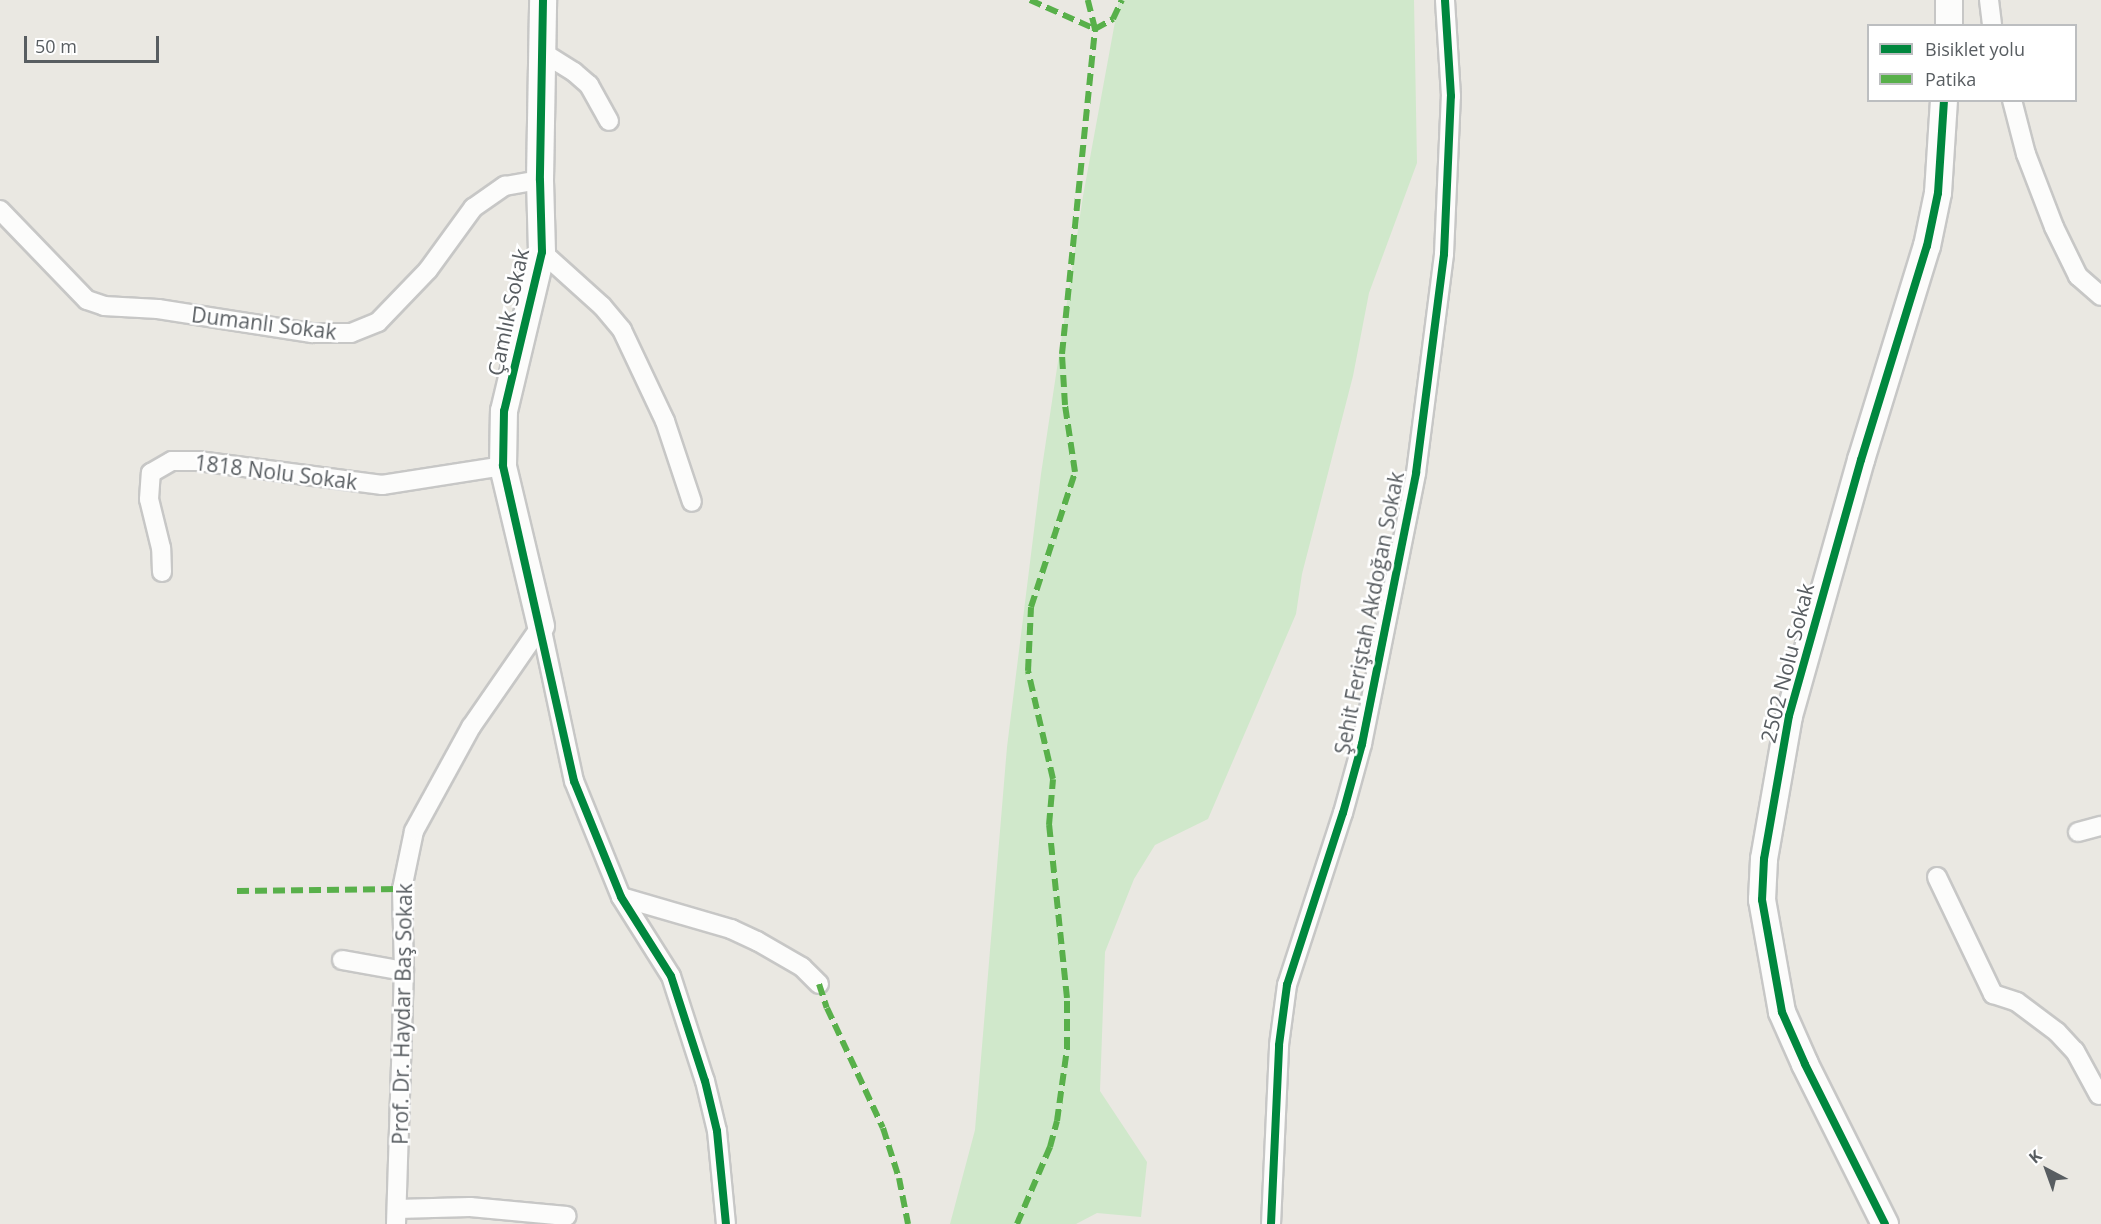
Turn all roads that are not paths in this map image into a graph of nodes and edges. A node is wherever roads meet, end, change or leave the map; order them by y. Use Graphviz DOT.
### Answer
graph roads {
  1 [pos="543,0"];
  2 [pos="1445,0"];
  3 [pos="1949,0"];
  4 [pos="1989,0"];
  5 [pos="1949,24"];
  6 [pos="1992,24"];
  7 [pos="542,52"];
  8 [pos="1944,102"];
  9 [pos="2013,102"];
  10 [pos="609,121"];
  11 [pos="540,180"];
  12 [pos="0,210"];
  13 [pos="542,252"];
  14 [pos="2101,296"];
  15 [pos="503,466"];
  16 [pos="692,502"];
  17 [pos="162,572"];
  18 [pos="541,626"];
  19 [pos="2101,826"];
  20 [pos="2078,832"];
  21 [pos="1937,877"];
  22 [pos="621,897"];
  23 [pos="342,960"];
  24 [pos="404,971"];
  25 [pos="819,984"];
  26 [pos="2100,1097"];
  27 [pos="567,1216"];
  28 [pos="397,1217"];
  29 [pos="726,1224"];
  30 [pos="1270,1224"];
  31 [pos="1885,1224"];
  1 -- 7 [label="street, Çamlık Sokak"];
  2 -- 30 [label="street, Şehit Feriştah Akdoğan Sokak"];
  3 -- 5 [label="street"];
  4 -- 6 [label="street"];
  7 -- 10 [label="street"];
  7 -- 11 [label="street, Çamlık Sokak"];
  8 -- 31 [label="street, 2502 Nolu Sokak"];
  9 -- 14 [label="street"];
  11 -- 12 [label="street, Dumanlı Sokak"];
  11 -- 13 [label="street, Çamlık Sokak"];
  13 -- 15 [label="street, Çamlık Sokak"];
  13 -- 16 [label="street"];
  15 -- 17 [label="street, 1818 Nolu Sokak"];
  15 -- 18 [label="street, Çamlık Sokak"];
  18 -- 22 [label="street"];
  18 -- 24 [label="street, Prof. Dr. Haydar Baş Sokak"];
  19 -- 20 [label="street"];
  21 -- 26 [label="street"];
  22 -- 25 [label="street"];
  22 -- 29 [label="street"];
  23 -- 24 [label="street"];
  24 -- 28 [label="street, Prof. Dr. Haydar Baş Sokak"];
  27 -- 28 [label="street"];
}
